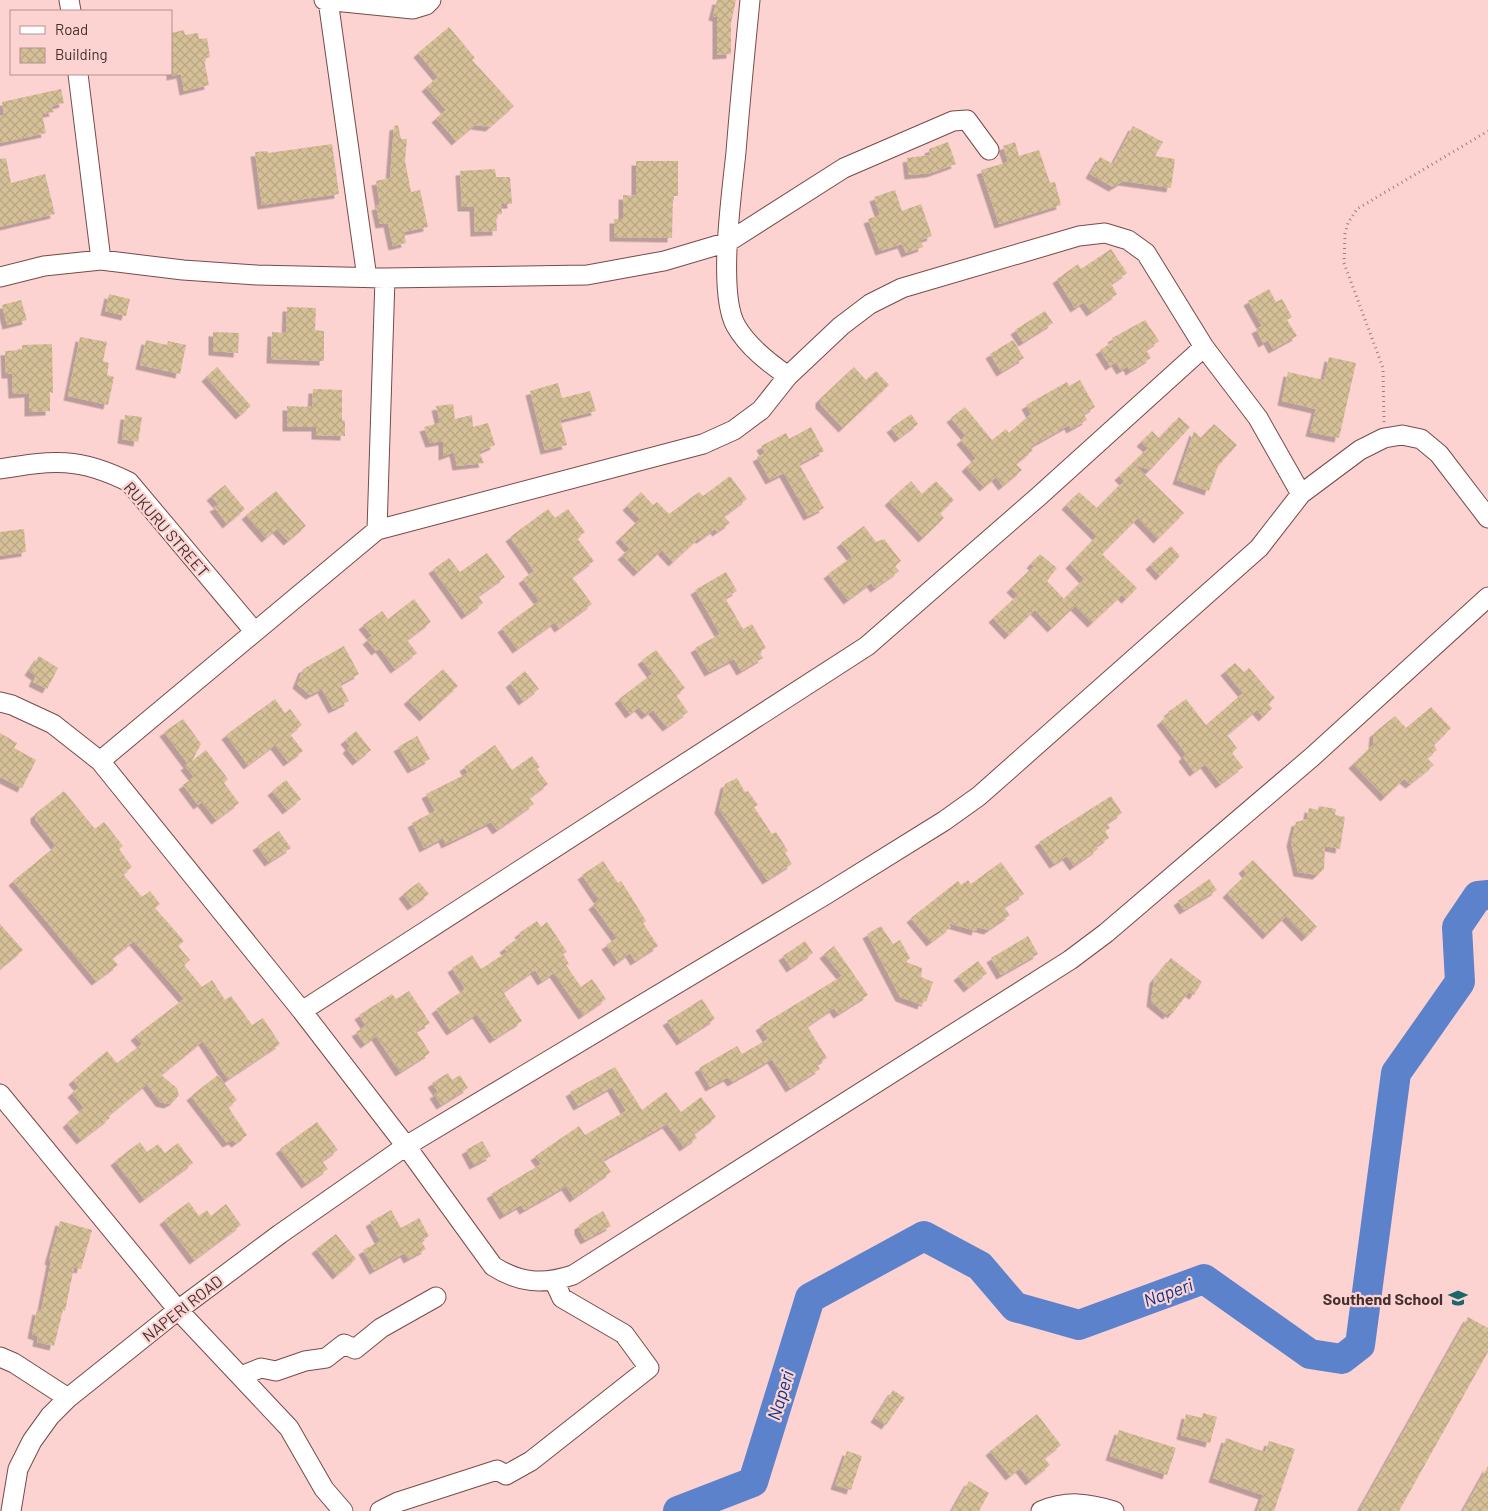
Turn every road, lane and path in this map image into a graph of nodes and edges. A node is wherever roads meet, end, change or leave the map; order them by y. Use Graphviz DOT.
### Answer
graph roads {
  1 [pos="326,0"];
  2 [pos="431,0"];
  3 [pos="750,0"];
  4 [pos="78,75"];
  5 [pos="1488,131"];
  6 [pos="989,150"];
  7 [pos="728,242"];
  8 [pos="101,260"];
  9 [pos="0,277"];
  10 [pos="376,278"];
  11 [pos="1204,348"];
  12 [pos="788,376"];
  13 [pos="1384,438"];
  14 [pos="0,469"];
  15 [pos="1300,494"];
  16 [pos="1488,518"];
  17 [pos="377,530"];
  18 [pos="1488,597"];
  19 [pos="254,631"];
  20 [pos="0,702"];
  21 [pos="100,761"];
  22 [pos="302,1011"];
  23 [pos="0,1094"];
  24 [pos="406,1146"];
  25 [pos="554,1281"];
  26 [pos="436,1297"];
  27 [pos="178,1310"];
  28 [pos="0,1357"];
  29 [pos="241,1376"];
  30 [pos="68,1398"];
  31 [pos="11,1511"];
  32 [pos="343,1511"];
  33 [pos="380,1511"];
  34 [pos="1041,1511"];
  35 [pos="1114,1511"];
  1 -- 2 [label="street"];
  1 -- 10 [label="street"];
  3 -- 7 [label="street"];
  4 -- 8 [label="street"];
  5 -- 13 [label="path"];
  6 -- 7 [label="street"];
  7 -- 10 [label="street"];
  7 -- 12 [label="street"];
  8 -- 9 [label="street"];
  8 -- 10 [label="street"];
  10 -- 17 [label="street"];
  11 -- 12 [label="street"];
  11 -- 15 [label="street"];
  11 -- 22 [label="street"];
  12 -- 17 [label="street"];
  13 -- 15 [label="street, NAPERI ROAD"];
  13 -- 16 [label="street"];
  14 -- 19 [label="street, RUKURU STREET"];
  15 -- 24 [label="street, NAPERI ROAD"];
  17 -- 19 [label="street"];
  18 -- 25 [label="street"];
  19 -- 21 [label="street"];
  20 -- 21 [label="street"];
  21 -- 22 [label="street"];
  22 -- 24 [label="street"];
  23 -- 27 [label="street"];
  24 -- 25 [label="street"];
  24 -- 27 [label="street, NAPERI ROAD"];
  25 -- 33 [label="street"];
  26 -- 29 [label="street"];
  27 -- 29 [label="street"];
  27 -- 30 [label="street, NAPERI ROAD"];
  28 -- 30 [label="street"];
  29 -- 32 [label="street"];
  30 -- 31 [label="street, NAPERI ROAD"];
  34 -- 35 [label="street"];
}
